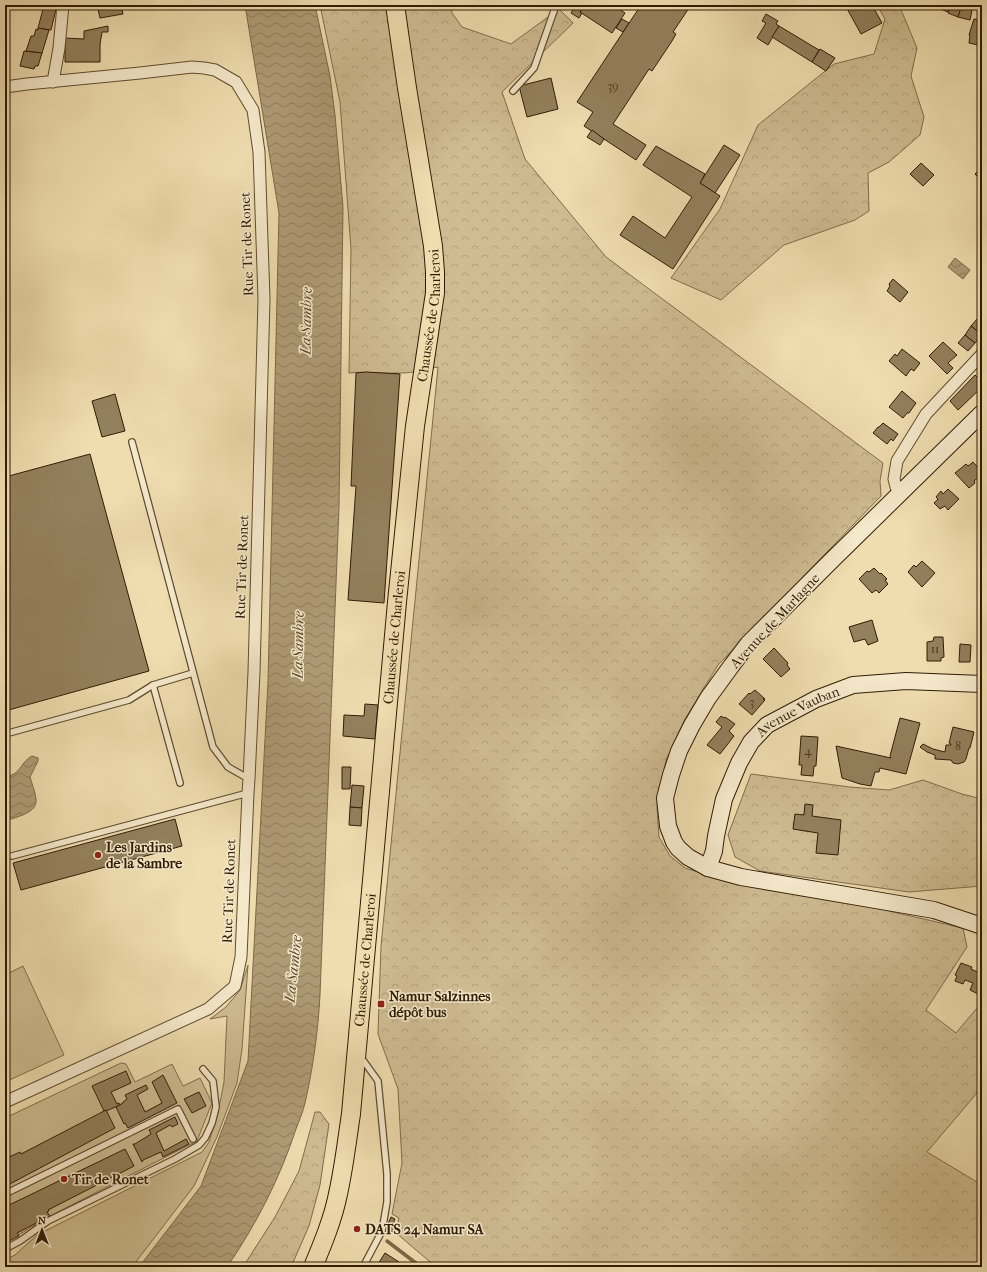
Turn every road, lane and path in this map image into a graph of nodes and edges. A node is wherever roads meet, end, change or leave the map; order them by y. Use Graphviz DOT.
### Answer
graph roads {
  1 [pos="63,5"];
  2 [pos="395,5"];
  3 [pos="556,5"];
  4 [pos="53,82"];
  5 [pos="5,87"];
  6 [pos="513,91"];
  7 [pos="982,354"];
  8 [pos="982,414"];
  9 [pos="132,442"];
  10 [pos="900,493"];
  11 [pos="193,673"];
  12 [pos="982,684"];
  13 [pos="153,685"];
  14 [pos="5,734"];
  15 [pos="249,779"];
  16 [pos="180,783"];
  17 [pos="248,793"];
  18 [pos="12,856"];
  19 [pos="708,868"];
  20 [pos="982,926"];
  21 [pos="357,1051"];
  22 [pos="203,1069"];
  23 [pos="5,1102"];
  24 [pos="193,1139"];
  25 [pos="5,1194"];
  26 [pos="5,1248"];
  27 [pos="313,1267"];
  28 [pos="363,1267"];
  1 -- 4 [label="street"];
  2 -- 21 [label="main road, Chaussée de Charleroi"];
  3 -- 6 [label="lane"];
  4 -- 5 [label="street, Rue Tir de Ronet"];
  4 -- 15 [label="street, Rue Tir de Ronet"];
  7 -- 10 [label="street"];
  8 -- 10 [label="main road, Avenue de Marlagne"];
  9 -- 11 [label="lane"];
  10 -- 19 [label="main road, Avenue de Marlagne"];
  11 -- 13 [label="lane"];
  11 -- 15 [label="lane"];
  12 -- 19 [label="main road, Avenue Vauban"];
  13 -- 14 [label="lane"];
  13 -- 16 [label="lane"];
  15 -- 17 [label="street, Rue Tir de Ronet"];
  17 -- 18 [label="lane"];
  17 -- 23 [label="street, Rue Tir de Ronet"];
  19 -- 20 [label="main road, Avenue de Marlagne"];
  21 -- 27 [label="main road, Chaussée de Charleroi"];
  21 -- 28 [label="lane"];
  22 -- 26 [label="lane"];
  24 -- 25 [label="lane"];
}
